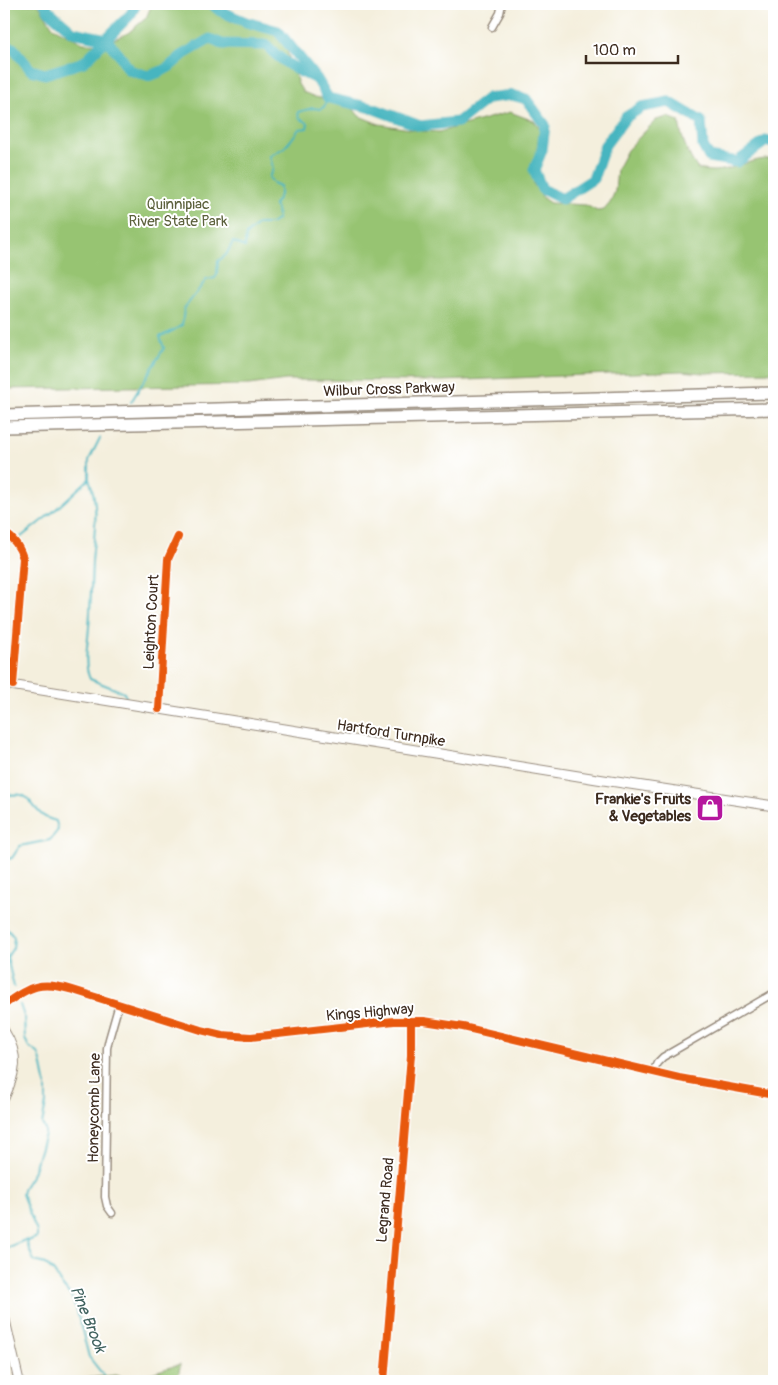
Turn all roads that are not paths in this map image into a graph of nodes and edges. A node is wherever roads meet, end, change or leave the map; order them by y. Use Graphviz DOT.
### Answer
graph roads {
  1 [pos="502,4"];
  2 [pos="492,27"];
  3 [pos="774,394"];
  4 [pos="774,409"];
  5 [pos="4,415"];
  6 [pos="4,427"];
  7 [pos="4,532"];
  8 [pos="178,537"];
  9 [pos="8,685"];
  10 [pos="159,709"];
  11 [pos="774,806"];
  12 [pos="774,992"];
  13 [pos="119,1004"];
  14 [pos="4,1005"];
  15 [pos="411,1021"];
  16 [pos="4,1030"];
  17 [pos="653,1072"];
  18 [pos="774,1095"];
  19 [pos="4,1098"];
  20 [pos="112,1213"];
  21 [pos="4,1316"];
  22 [pos="20,1381"];
  23 [pos="384,1381"];
  1 -- 2 [label="street"];
  3 -- 5 [label="highway, Wilbur Cross Parkway"];
  4 -- 6 [label="highway, Wilbur Cross Parkway"];
  7 -- 9 [label="street"];
  8 -- 10 [label="street, Leighton Court"];
  9 -- 10 [label="main road, Hartford Turnpike"];
  10 -- 11 [label="main road, Hartford Turnpike"];
  12 -- 17 [label="street"];
  13 -- 14 [label="street, Kings Highway"];
  13 -- 15 [label="street, Kings Highway"];
  13 -- 20 [label="street, Honeycomb Lane"];
  15 -- 17 [label="street, Kings Highway"];
  15 -- 23 [label="street, Legrand Road"];
  16 -- 19 [label="main road"];
  17 -- 18 [label="street, Kings Highway"];
  21 -- 22 [label="main road"];
}
